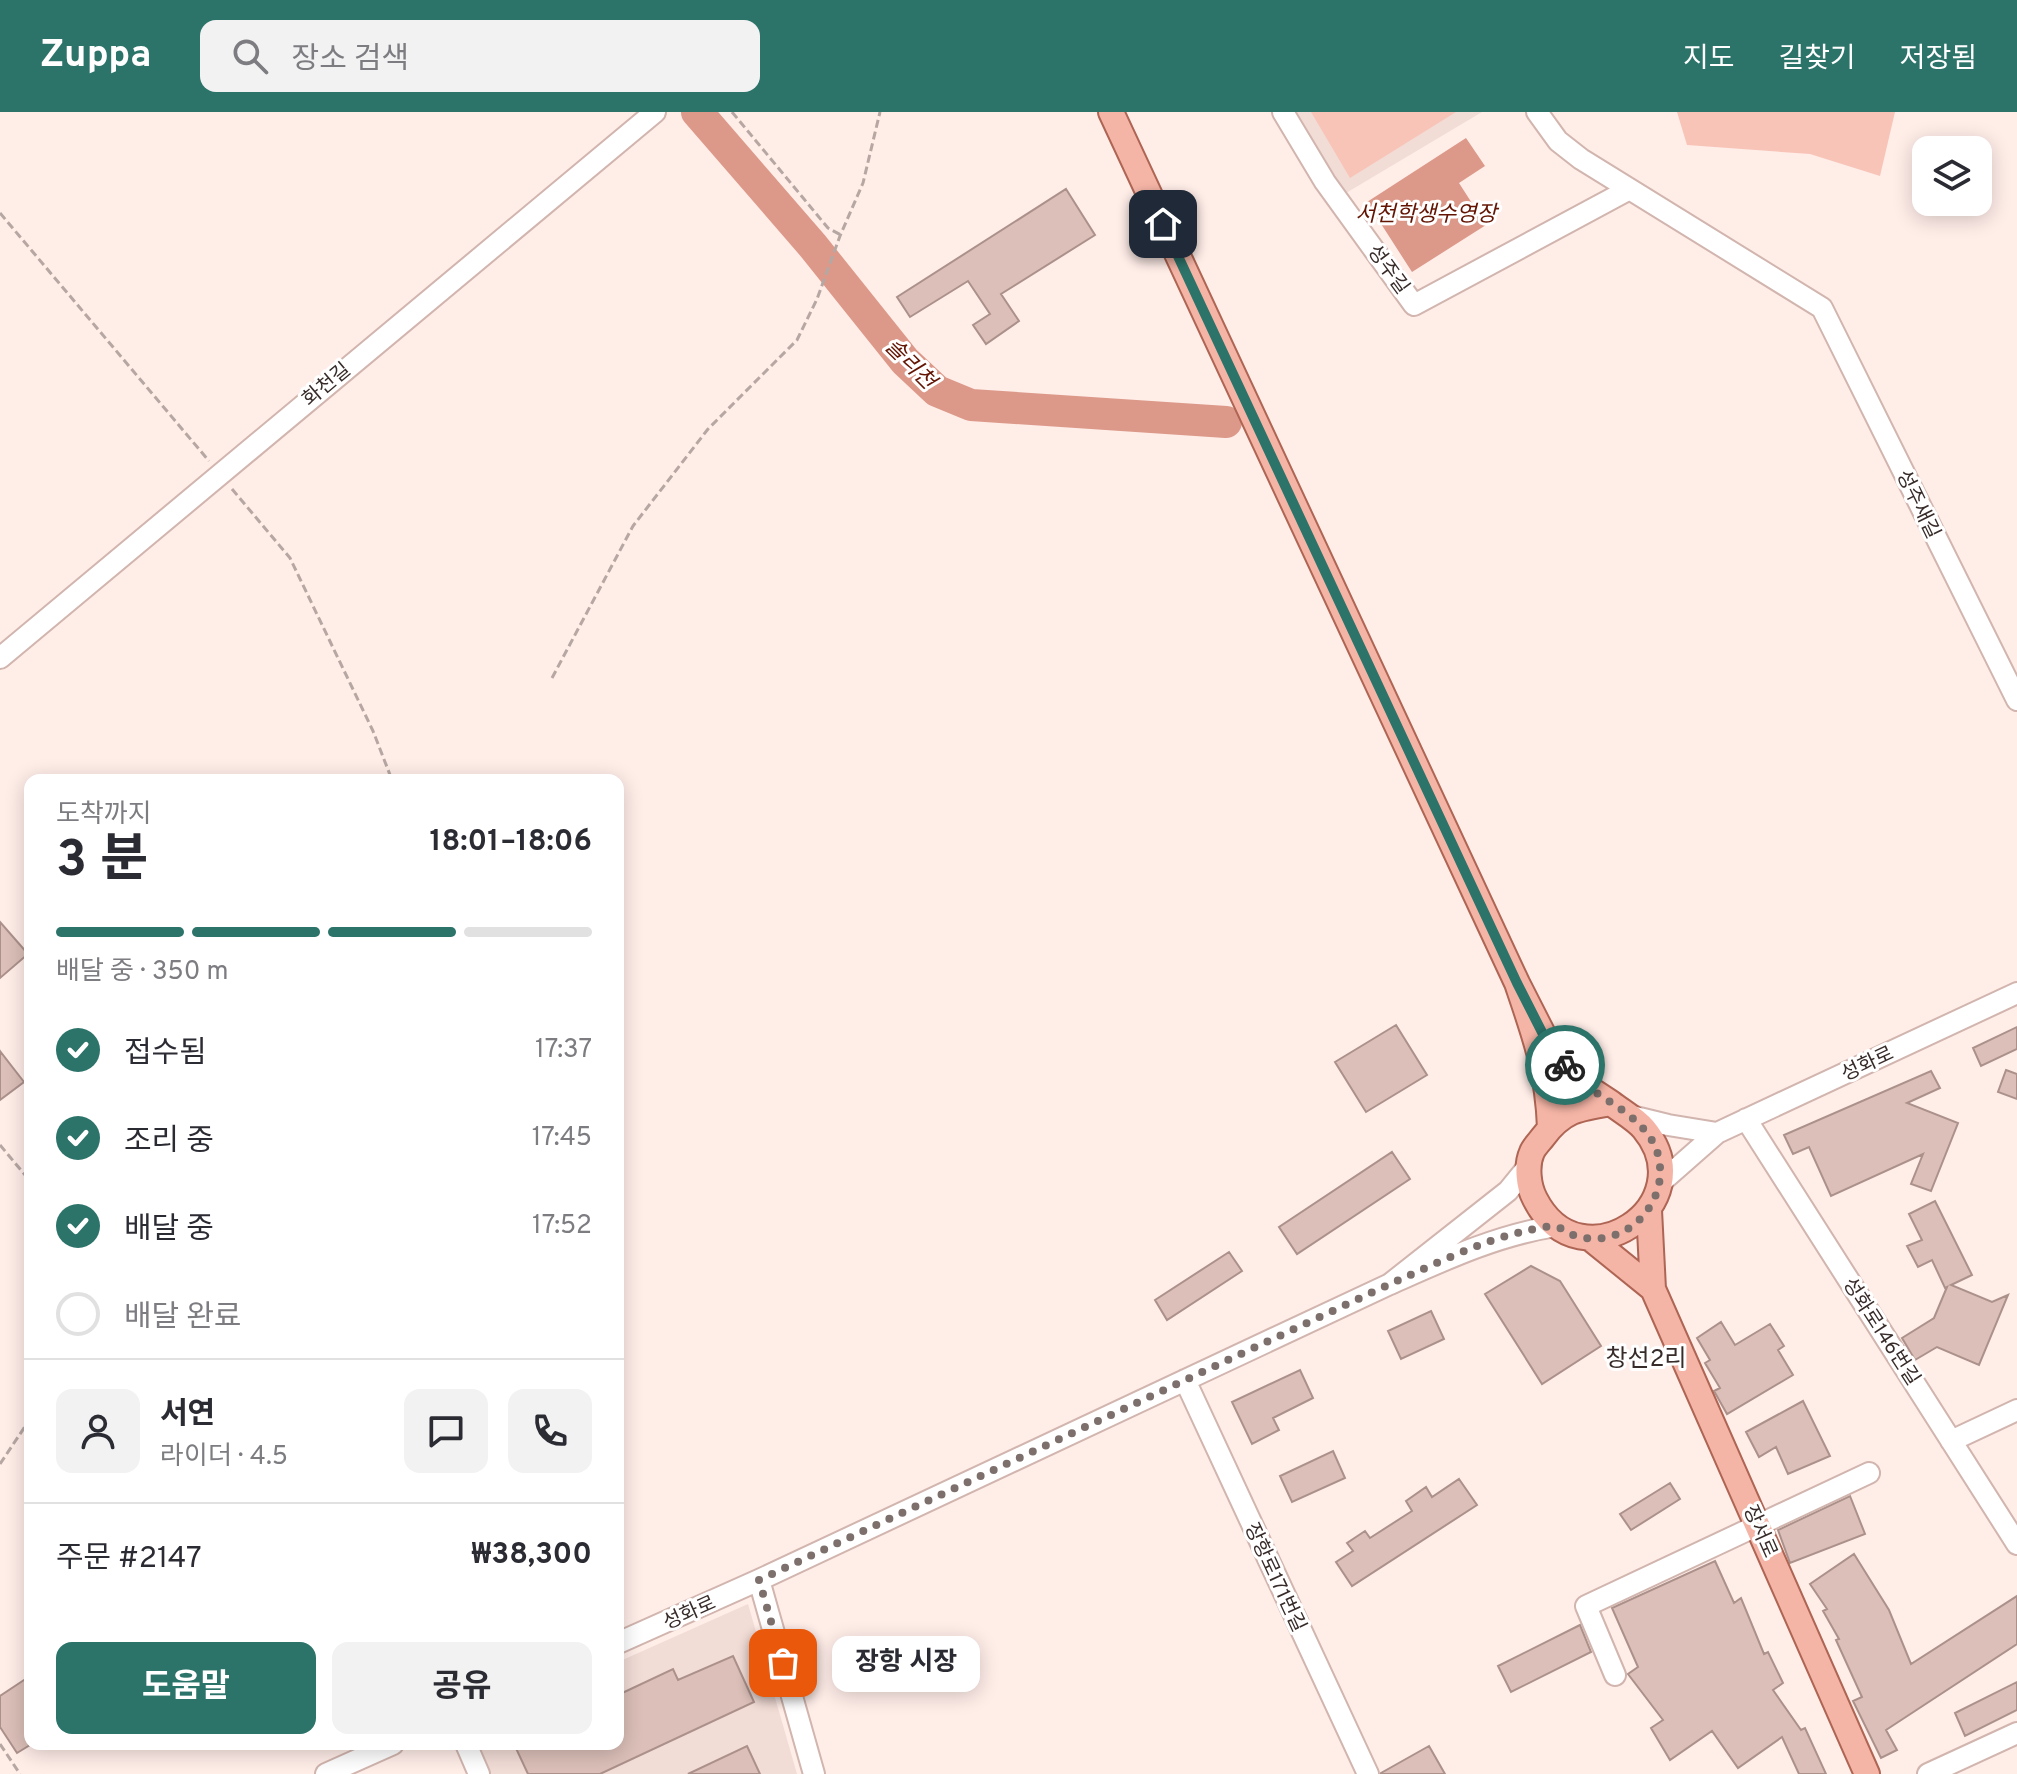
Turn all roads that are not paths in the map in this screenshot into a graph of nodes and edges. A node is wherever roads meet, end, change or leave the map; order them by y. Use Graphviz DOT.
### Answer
graph roads {
  1 [pos="655,112"];
  2 [pos="1111,112"];
  3 [pos="1283,112"];
  4 [pos="1537,112"];
  5 [pos="1628,190"];
  6 [pos="0,658"];
  7 [pos="2017,700"];
  8 [pos="1517,983"];
  9 [pos="2017,993"];
  10 [pos="1618,1108"];
  11 [pos="1746,1119"];
  12 [pos="1550,1128"];
  13 [pos="1717,1133"];
  14 [pos="1530,1164"];
  15 [pos="1659,1184"];
  16 [pos="1649,1210"];
  17 [pos="1556,1226"];
  18 [pos="1590,1238"];
  19 [pos="1390,1284"];
  20 [pos="1653,1289"];
  21 [pos="1185,1380"];
  22 [pos="2017,1410"];
  23 [pos="1951,1441"];
  24 [pos="1869,1473"];
  25 [pos="1759,1525"];
  26 [pos="2017,1544"];
  27 [pos="759,1580"];
  28 [pos="624,1640"];
  29 [pos="1615,1675"];
  30 [pos="2017,1733"];
  31 [pos="380,1750"];
  32 [pos="469,1750"];
  33 [pos="1962,1767"];
  34 [pos="326,1774"];
  35 [pos="479,1774"];
  36 [pos="814,1774"];
  37 [pos="1368,1774"];
  38 [pos="1867,1774"];
  39 [pos="1928,1774"];
  1 -- 6 [label="street, 화천길"];
  2 -- 8 [label="main road"];
  3 -- 5 [label="street, 성주길"];
  4 -- 5 [label="street"];
  5 -- 7 [label="street, 성주새길"];
  8 -- 10 [label="main road"];
  8 -- 12 [label="main road"];
  9 -- 11 [label="street, 성화로"];
  10 -- 12 [label="main road"];
  10 -- 13 [label="street"];
  10 -- 15 [label="main road"];
  11 -- 13 [label="street, 성화로"];
  11 -- 23 [label="street, 성화로146번길"];
  12 -- 14 [label="main road"];
  13 -- 15 [label="street, 성화로"];
  14 -- 17 [label="main road"];
  14 -- 19 [label="street"];
  15 -- 16 [label="main road"];
  16 -- 18 [label="main road"];
  16 -- 20 [label="main road"];
  17 -- 18 [label="main road"];
  17 -- 19 [label="street"];
  18 -- 20 [label="main road"];
  19 -- 21 [label="street, 성화로"];
  20 -- 25 [label="main road, 장서로"];
  21 -- 27 [label="street, 성화로"];
  21 -- 37 [label="street, 장항로171번길"];
  22 -- 23 [label="street"];
  23 -- 26 [label="street, 성화로146번길"];
  24 -- 25 [label="street"];
  25 -- 29 [label="street"];
  25 -- 38 [label="main road, 장서로"];
  27 -- 28 [label="street, 성화로"];
  27 -- 36 [label="street"];
  30 -- 33 [label="street"];
  31 -- 34 [label="street"];
  32 -- 35 [label="street"];
  33 -- 39 [label="street"];
}
